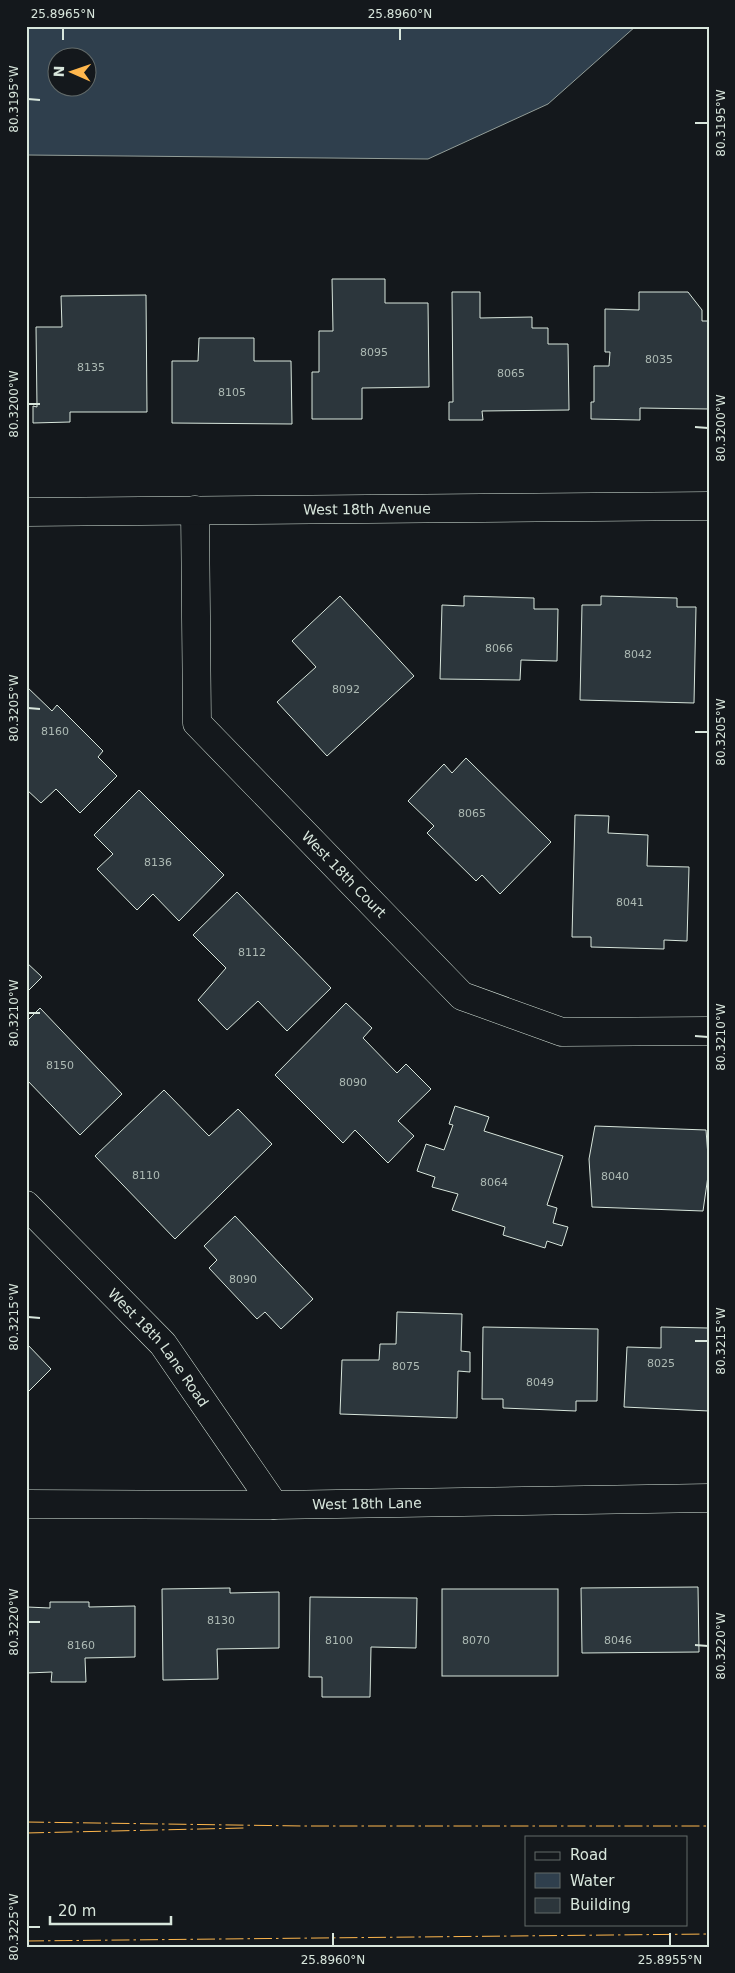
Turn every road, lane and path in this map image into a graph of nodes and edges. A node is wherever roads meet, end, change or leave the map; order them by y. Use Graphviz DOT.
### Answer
graph roads {
  1 [pos="709,506"];
  2 [pos="195,510"];
  3 [pos="26,512"];
  4 [pos="709,1031"];
  5 [pos="26,1205"];
  6 [pos="709,1498"];
  7 [pos="26,1504"];
  8 [pos="274,1504"];
  1 -- 2 [label="street, West 18th Avenue"];
  2 -- 3 [label="street, West 18th Avenue"];
  2 -- 4 [label="street, West 18th Court"];
  5 -- 8 [label="street, West 18th Lane Road"];
  6 -- 8 [label="street, West 18th Lane"];
  7 -- 8 [label="street, West 18th Lane"];
}
